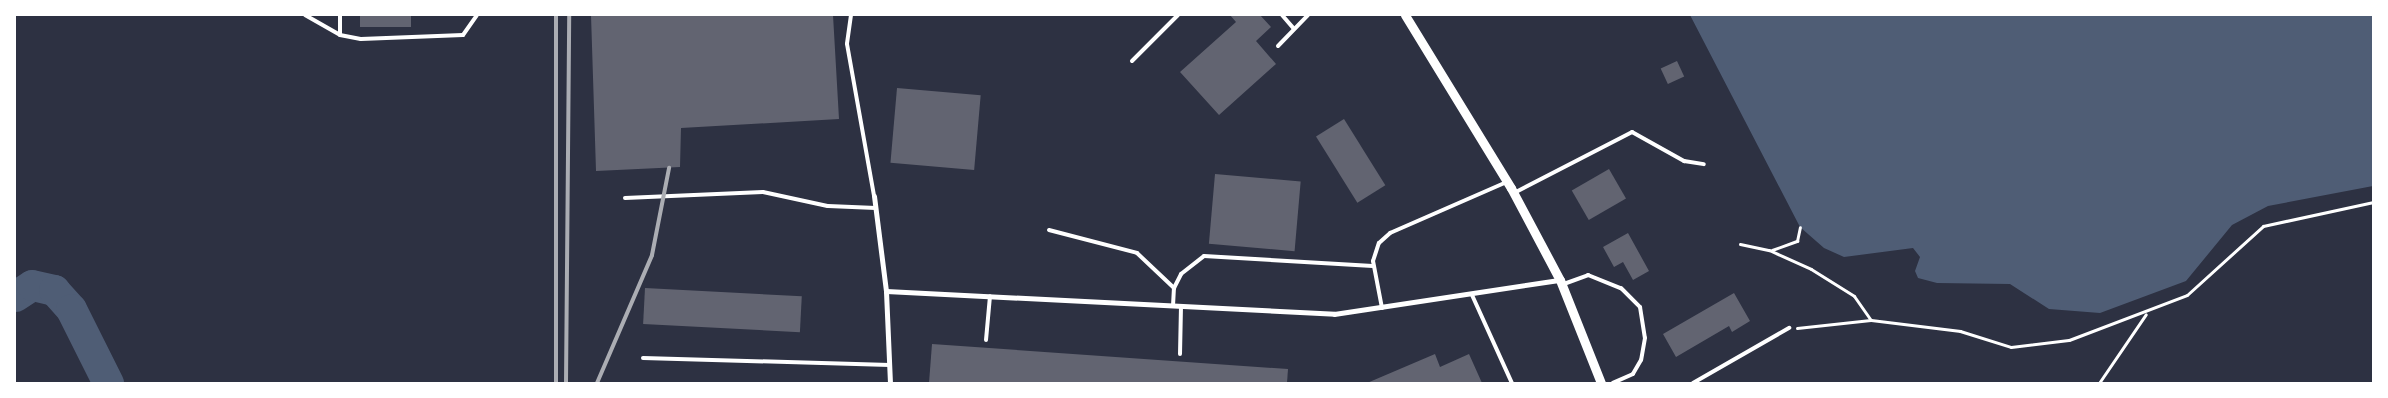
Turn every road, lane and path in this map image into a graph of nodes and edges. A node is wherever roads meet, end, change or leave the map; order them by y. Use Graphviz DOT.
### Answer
graph roads {
  1 [pos="305,15"];
  2 [pos="340,15"];
  3 [pos="477,15"];
  4 [pos="851,15"];
  5 [pos="1178,15"];
  6 [pos="1282,15"];
  7 [pos="1308,15"];
  8 [pos="1405,15"];
  9 [pos="1294,29"];
  10 [pos="340,35"];
  11 [pos="1278,46"];
  12 [pos="1132,61"];
  13 [pos="1704,164"];
  14 [pos="1507,182"];
  15 [pos="1514,193"];
  16 [pos="874,196"];
  17 [pos="625,198"];
  18 [pos="2373,202"];
  19 [pos="876,208"];
  20 [pos="1800,227"];
  21 [pos="1049,230"];
  22 [pos="1740,244"];
  23 [pos="1769,250"];
  24 [pos="1373,266"];
  25 [pos="1561,282"];
  26 [pos="1174,288"];
  27 [pos="886,291"];
  28 [pos="1472,295"];
  29 [pos="990,296"];
  30 [pos="1173,306"];
  31 [pos="1181,307"];
  32 [pos="1382,308"];
  33 [pos="2147,314"];
  34 [pos="1872,320"];
  35 [pos="1789,328"];
  36 [pos="986,340"];
  37 [pos="1180,354"];
  38 [pos="643,358"];
  39 [pos="890,365"];
  40 [pos="890,383"];
  41 [pos="1512,383"];
  42 [pos="1601,383"];
  43 [pos="1613,383"];
  44 [pos="1694,383"];
  45 [pos="2099,383"];
  1 -- 10 [label="lane"];
  2 -- 10 [label="lane"];
  3 -- 10 [label="lane"];
  4 -- 16 [label="lane"];
  5 -- 12 [label="lane"];
  6 -- 9 [label="lane"];
  7 -- 9 [label="lane"];
  8 -- 14 [label="street"];
  9 -- 11 [label="lane"];
  13 -- 15 [label="lane"];
  14 -- 15 [label="street"];
  14 -- 24 [label="lane"];
  15 -- 25 [label="street"];
  16 -- 19 [label="street"];
  17 -- 19 [label="lane"];
  18 -- 33 [label="path"];
  19 -- 27 [label="street"];
  20 -- 23 [label="path"];
  21 -- 26 [label="lane"];
  22 -- 23 [label="path"];
  23 -- 34 [label="path"];
  24 -- 26 [label="lane"];
  24 -- 32 [label="lane"];
  25 -- 28 [label="street"];
  25 -- 42 [label="street"];
  25 -- 43 [label="lane"];
  26 -- 30 [label="lane"];
  27 -- 29 [label="street"];
  27 -- 39 [label="street"];
  28 -- 32 [label="street"];
  28 -- 41 [label="lane"];
  29 -- 30 [label="street"];
  29 -- 36 [label="lane"];
  30 -- 31 [label="street"];
  31 -- 32 [label="street"];
  31 -- 37 [label="lane"];
  33 -- 34 [label="path"];
  33 -- 45 [label="path"];
  34 -- 35 [label="path"];
  35 -- 44 [label="lane"];
  38 -- 39 [label="lane"];
  39 -- 40 [label="street"];
}
